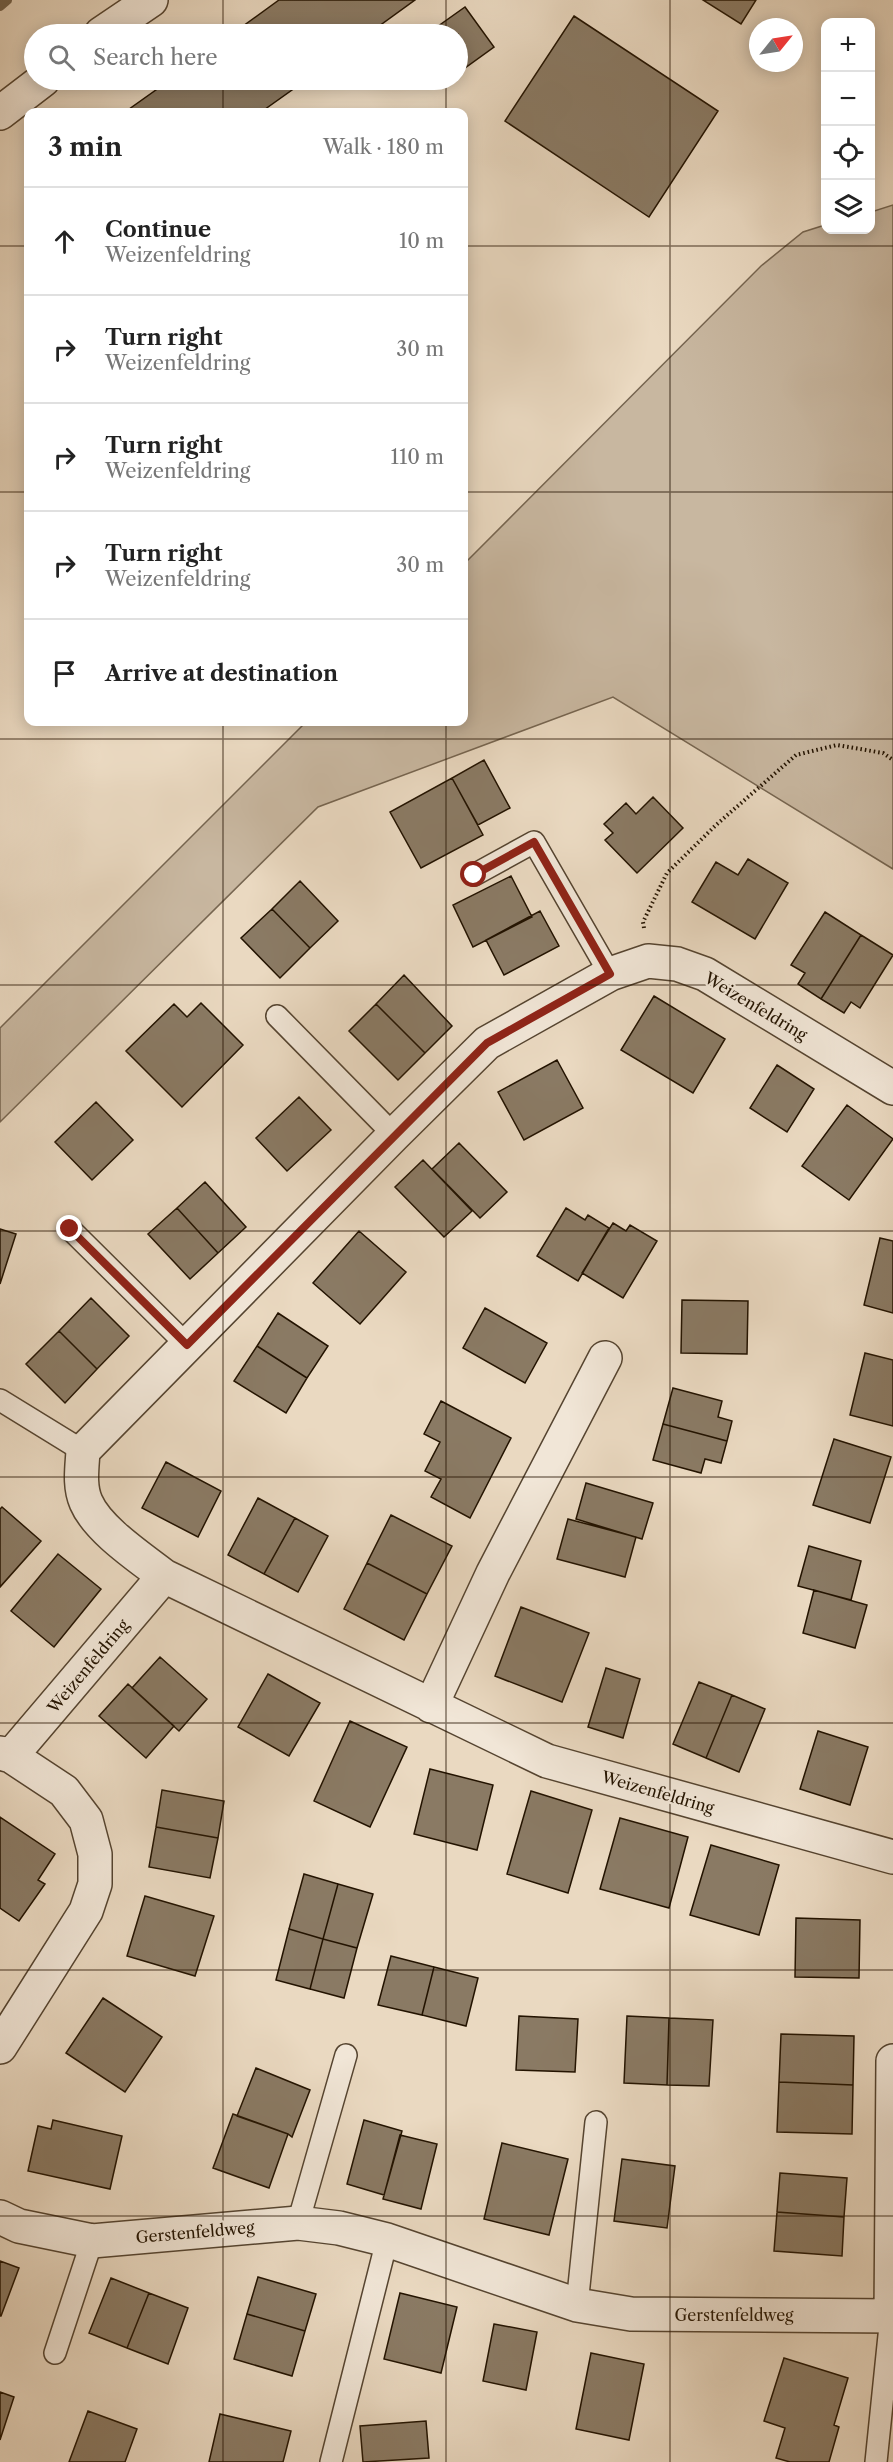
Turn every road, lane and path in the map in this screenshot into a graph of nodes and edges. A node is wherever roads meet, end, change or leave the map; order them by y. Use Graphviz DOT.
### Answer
graph roads {
  1 [pos="151,0"];
  2 [pos="116,24"];
  3 [pos="30,90"];
  4 [pos="0,113"];
  5 [pos="893,760"];
  6 [pos="474,875"];
  7 [pos="648,961"];
  8 [pos="610,974"];
  9 [pos="277,1016"];
  10 [pos="893,1088"];
  11 [pos="394,1135"];
  12 [pos="70,1229"];
  13 [pos="187,1345"];
  14 [pos="605,1358"];
  15 [pos="0,1400"];
  16 [pos="83,1451"];
  17 [pos="164,1576"];
  18 [pos="431,1706"];
  19 [pos="5,1755"];
  20 [pos="893,1857"];
  21 [pos="0,2047"];
  22 [pos="346,2055"];
  23 [pos="893,2061"];
  24 [pos="596,2122"];
  25 [pos="0,2217"];
  26 [pos="298,2223"];
  27 [pos="387,2240"];
  28 [pos="92,2241"];
  29 [pos="577,2305"];
  30 [pos="892,2316"];
  31 [pos="55,2353"];
  32 [pos="331,2462"];
  33 [pos="876,2462"];
  1 -- 2 [label="street"];
  3 -- 4 [label="street"];
  5 -- 7 [label="path"];
  6 -- 8 [label="lane"];
  7 -- 8 [label="street, Weizenfeldring"];
  7 -- 10 [label="street, Weizenfeldring"];
  8 -- 11 [label="street, Weizenfeldring"];
  9 -- 11 [label="lane"];
  11 -- 13 [label="street, Weizenfeldring"];
  12 -- 13 [label="lane"];
  13 -- 16 [label="street, Weizenfeldring"];
  14 -- 18 [label="street"];
  15 -- 16 [label="lane"];
  16 -- 17 [label="street, Weizenfeldring"];
  17 -- 18 [label="street, Weizenfeldring"];
  17 -- 19 [label="street, Weizenfeldring"];
  18 -- 20 [label="street, Weizenfeldring"];
  19 -- 21 [label="street"];
  22 -- 26 [label="lane"];
  23 -- 30 [label="street"];
  24 -- 29 [label="lane"];
  25 -- 28 [label="street, Gerstenfeldweg"];
  26 -- 27 [label="street, Gerstenfeldweg"];
  26 -- 28 [label="street, Gerstenfeldweg"];
  27 -- 29 [label="street, Gerstenfeldweg"];
  27 -- 32 [label="lane"];
  28 -- 31 [label="lane"];
  29 -- 30 [label="street, Gerstenfeldweg"];
  30 -- 33 [label="lane"];
}
